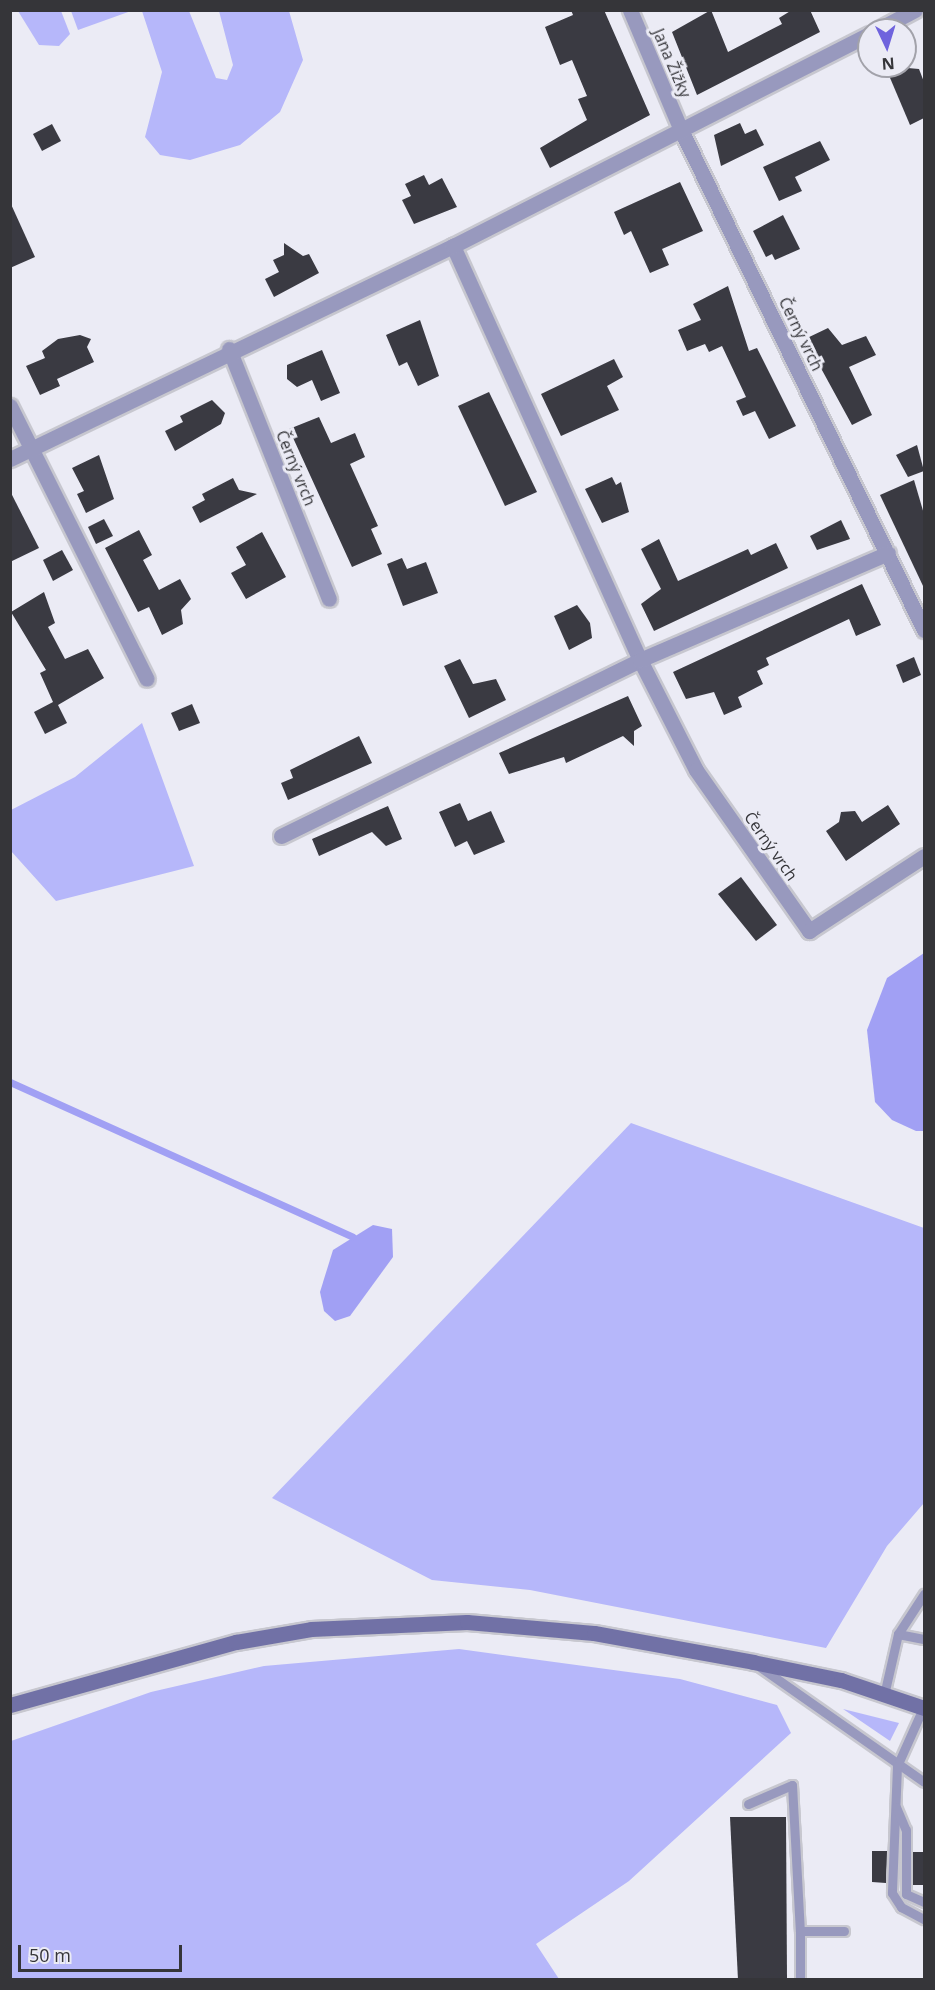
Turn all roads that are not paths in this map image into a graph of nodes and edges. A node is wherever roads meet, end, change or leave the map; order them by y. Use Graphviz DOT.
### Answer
graph roads {
  1 [pos="630,10"];
  2 [pos="915,10"];
  3 [pos="921,10"];
  4 [pos="924,17"];
  5 [pos="900,18"];
  6 [pos="857,40"];
  7 [pos="681,130"];
  8 [pos="453,246"];
  9 [pos="229,349"];
  10 [pos="10,406"];
  11 [pos="30,450"];
  12 [pos="10,459"];
  13 [pos="888,553"];
  14 [pos="329,599"];
  15 [pos="924,630"];
  16 [pos="640,660"];
  17 [pos="147,679"];
  18 [pos="281,836"];
  19 [pos="924,856"];
  20 [pos="924,1594"];
  21 [pos="898,1634"];
  22 [pos="924,1639"];
  23 [pos="753,1662"];
  24 [pos="884,1695"];
  25 [pos="10,1705"];
  26 [pos="923,1708"];
  27 [pos="897,1766"];
  28 [pos="924,1782"];
  29 [pos="748,1804"];
  30 [pos="896,1805"];
  31 [pos="924,1902"];
  32 [pos="924,1919"];
  33 [pos="800,1931"];
  34 [pos="844,1931"];
  35 [pos="800,1980"];
  1 -- 7 [label="street, Jana Žižky"];
  2 -- 5 [label="street"];
  3 -- 4 [label="street"];
  6 -- 7 [label="street"];
  7 -- 8 [label="street"];
  7 -- 13 [label="street, Černý vrch"];
  8 -- 9 [label="street"];
  8 -- 16 [label="street, Černý vrch"];
  9 -- 11 [label="street"];
  9 -- 14 [label="street, Černý vrch"];
  10 -- 11 [label="street"];
  11 -- 12 [label="street"];
  11 -- 17 [label="street"];
  13 -- 15 [label="street, Černý vrch"];
  13 -- 16 [label="street"];
  16 -- 18 [label="street"];
  16 -- 19 [label="street, Černý vrch"];
  20 -- 21 [label="lane"];
  21 -- 22 [label="lane"];
  21 -- 24 [label="lane"];
  23 -- 24 [label="main road"];
  23 -- 25 [label="main road"];
  23 -- 27 [label="lane"];
  24 -- 26 [label="main road"];
  26 -- 27 [label="lane"];
  27 -- 28 [label="lane"];
  27 -- 30 [label="lane"];
  29 -- 33 [label="lane"];
  30 -- 31 [label="lane"];
  30 -- 32 [label="lane"];
  33 -- 34 [label="lane"];
  33 -- 35 [label="lane"];
}
